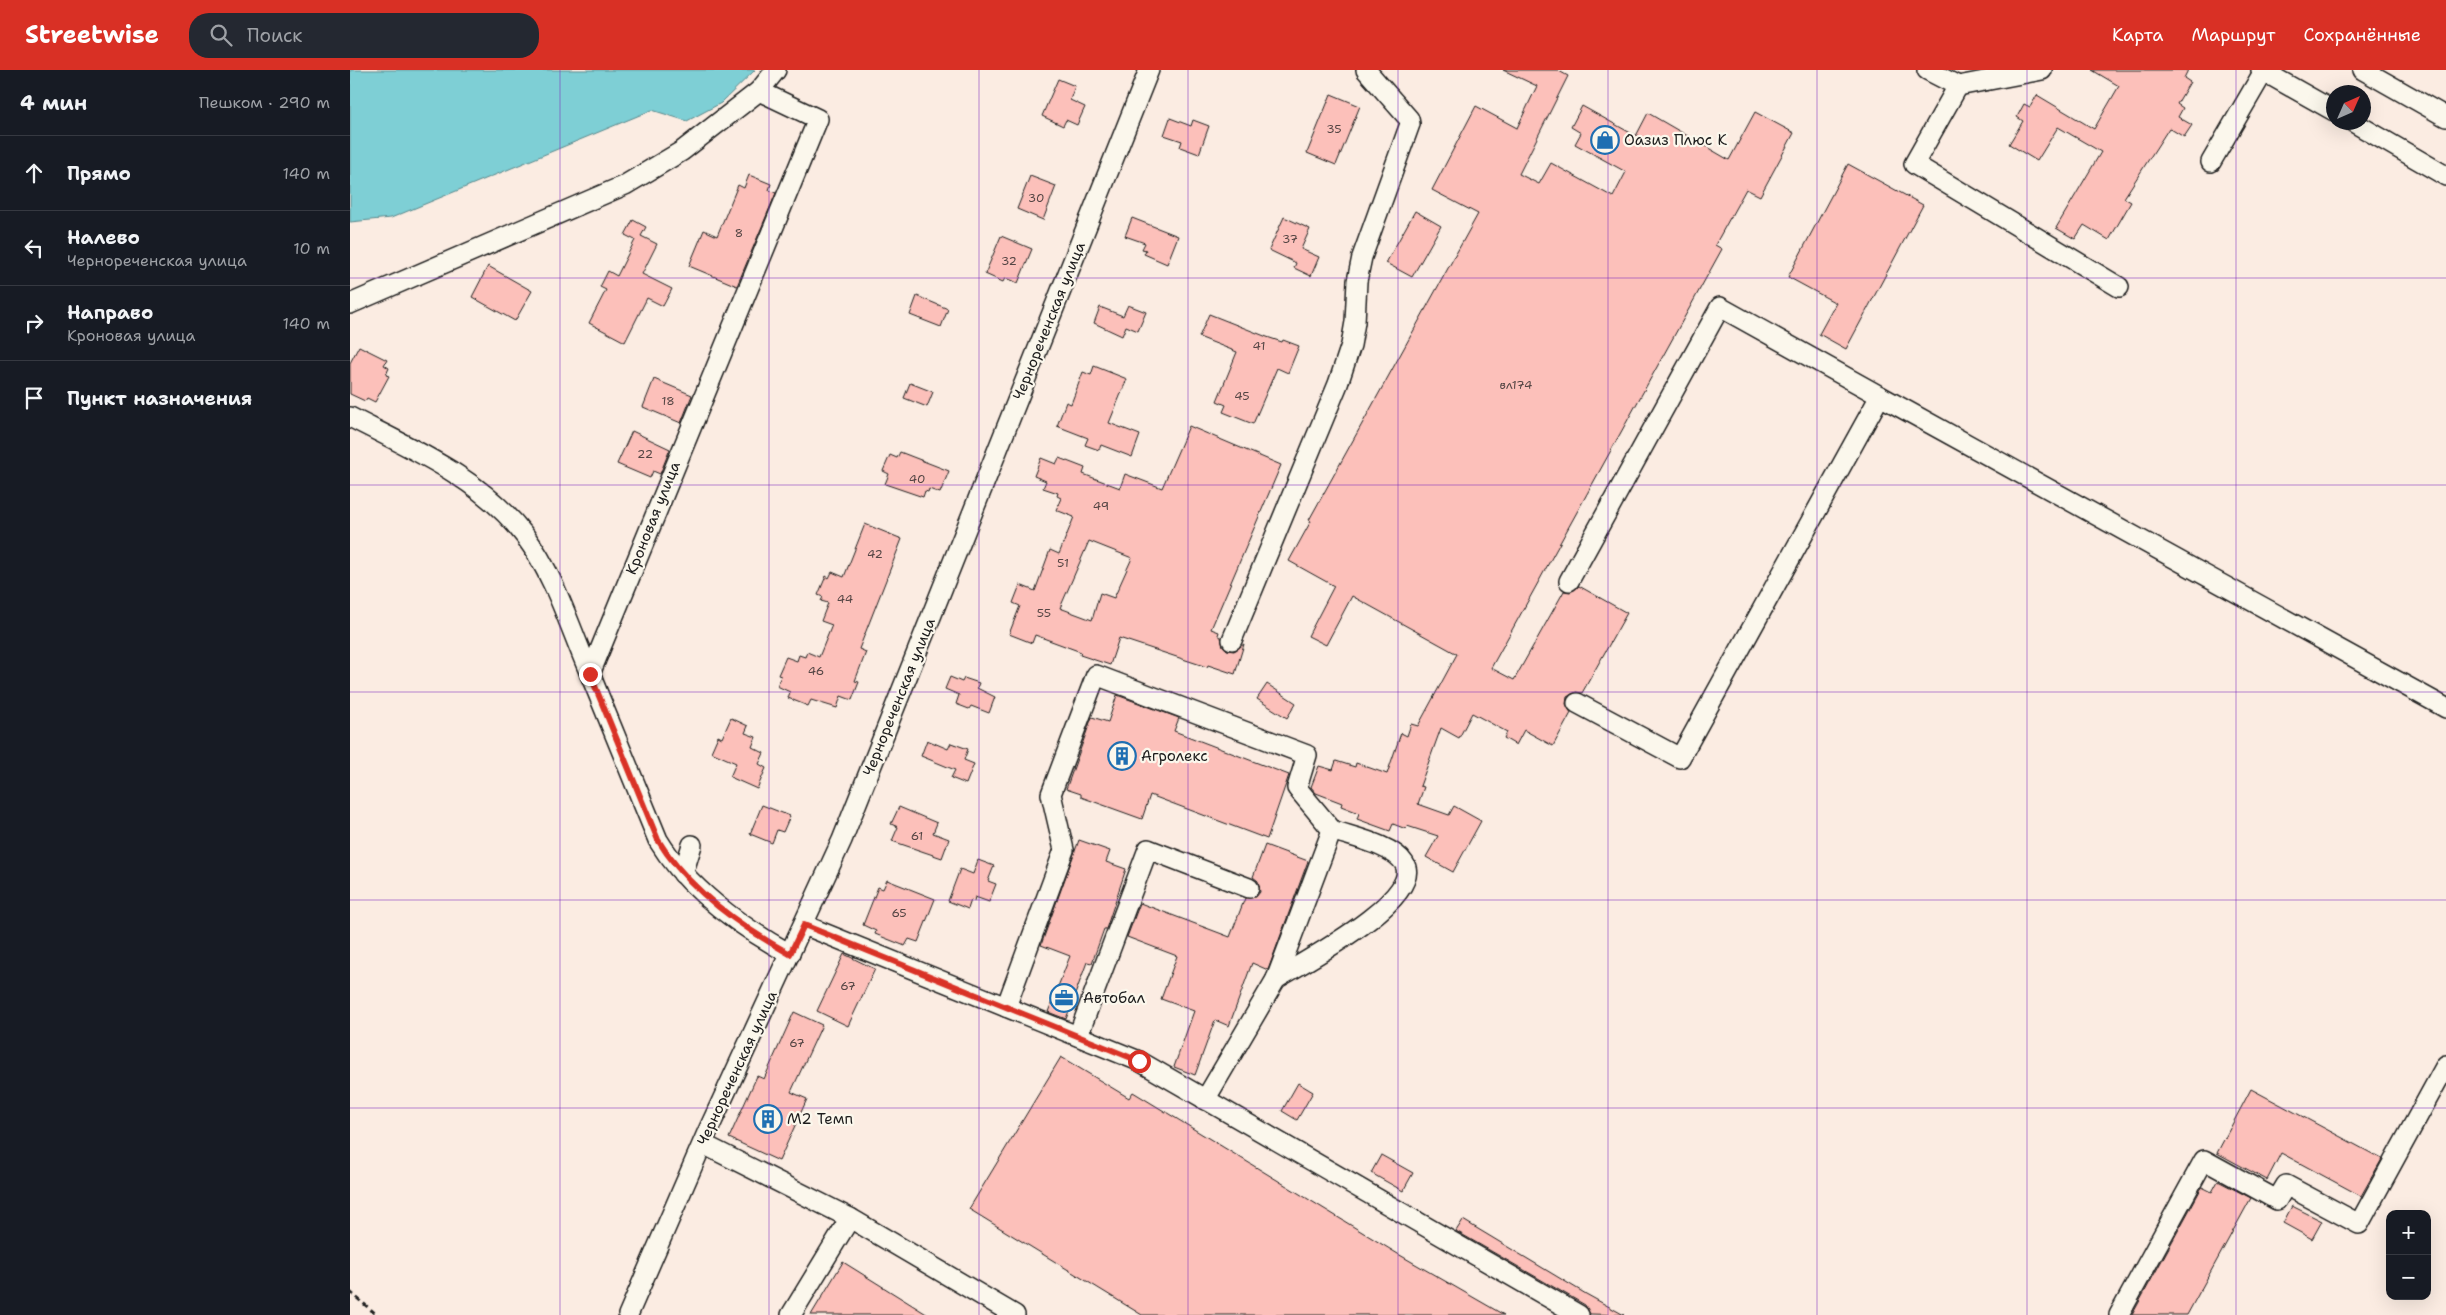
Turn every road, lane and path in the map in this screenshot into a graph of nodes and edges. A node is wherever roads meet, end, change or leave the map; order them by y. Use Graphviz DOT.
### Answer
graph roads {
  1 [pos="776,70"];
  2 [pos="1149,70"];
  3 [pos="1366,70"];
  4 [pos="1927,70"];
  5 [pos="2042,70"];
  6 [pos="2363,70"];
  7 [pos="2262,71"];
  8 [pos="1958,86"];
  9 [pos="759,91"];
  10 [pos="2326,107"];
  11 [pos="2446,117"];
  12 [pos="2367,130"];
  13 [pos="2211,162"];
  14 [pos="2446,176"];
  15 [pos="2119,288"];
  16 [pos="350,304"];
  17 [pos="1880,396"];
  18 [pos="350,417"];
  19 [pos="1569,581"];
  20 [pos="1232,640"];
  21 [pos="590,674"];
  22 [pos="1577,703"];
  23 [pos="2446,708"];
  24 [pos="1332,830"];
  25 [pos="692,845"];
  26 [pos="683,874"];
  27 [pos="1249,888"];
  28 [pos="804,925"];
  29 [pos="790,954"];
  30 [pos="1276,979"];
  31 [pos="1006,1007"];
  32 [pos="1078,1036"];
  33 [pos="2446,1065"];
  34 [pos="1206,1100"];
  35 [pos="703,1144"];
  36 [pos="850,1218"];
  37 [pos="350,1292"];
  38 [pos="377,1315"];
  39 [pos="628,1315"];
  40 [pos="791,1315"];
  41 [pos="1015,1315"];
  42 [pos="1580,1315"];
  43 [pos="2118,1315"];
  1 -- 9 [label="street"];
  2 -- 28 [label="street, Чернореченская улица"];
  3 -- 20 [label="street"];
  4 -- 8 [label="street"];
  5 -- 8 [label="street"];
  6 -- 11 [label="street"];
  7 -- 10 [label="street"];
  7 -- 13 [label="street"];
  8 -- 15 [label="street"];
  9 -- 16 [label="street"];
  9 -- 21 [label="street, Кроновая улица"];
  12 -- 14 [label="street"];
  17 -- 19 [label="street"];
  17 -- 22 [label="street"];
  17 -- 23 [label="street"];
  18 -- 21 [label="street"];
  21 -- 26 [label="street"];
  24 -- 30 [label="street"];
  24 -- 30 [label="street"];
  24 -- 31 [label="street"];
  25 -- 26 [label="street"];
  26 -- 29 [label="street"];
  27 -- 32 [label="street"];
  28 -- 29 [label="street, Чернореченская улица"];
  28 -- 31 [label="street"];
  29 -- 35 [label="street, Чернореченская улица"];
  30 -- 34 [label="street"];
  31 -- 32 [label="street"];
  32 -- 34 [label="street"];
  33 -- 43 [label="street"];
  34 -- 42 [label="street"];
  35 -- 36 [label="street"];
  35 -- 39 [label="street, Чернореченская улица"];
  36 -- 40 [label="street"];
  36 -- 41 [label="street"];
  37 -- 38 [label="path"];
}
